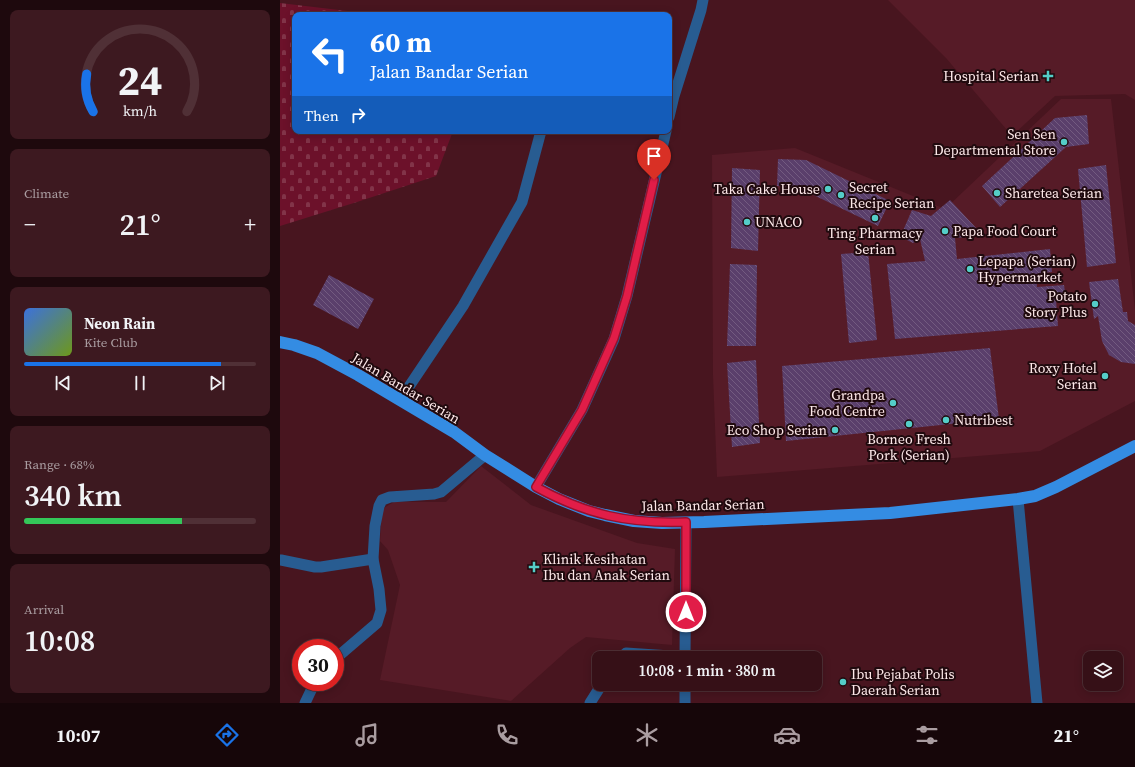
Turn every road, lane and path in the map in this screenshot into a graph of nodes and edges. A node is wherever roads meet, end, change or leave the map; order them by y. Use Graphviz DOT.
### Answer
graph roads {
  1 [pos="702,0"];
  2 [pos="672,104"];
  3 [pos="540,134"];
  4 [pos="665,134"];
  5 [pos="280,342"];
  6 [pos="400,400"];
  7 [pos="1135,446"];
  8 [pos="485,455"];
  9 [pos="536,487"];
  10 [pos="1018,499"];
  11 [pos="686,522"];
  12 [pos="373,559"];
  13 [pos="281,560"];
  14 [pos="344,651"];
  15 [pos="685,651"];
  16 [pos="311,691"];
  17 [pos="598,691"];
  18 [pos="685,691"];
  19 [pos="305,703"];
  20 [pos="590,703"];
  21 [pos="685,703"];
  22 [pos="1037,703"];
  1 -- 2 [label="street"];
  3 -- 6 [label="street"];
  4 -- 9 [label="street"];
  5 -- 6 [label="main road, Jalan Bandar Serian"];
  6 -- 8 [label="main road, Jalan Bandar Serian"];
  7 -- 10 [label="main road, Jalan Bandar Serian"];
  8 -- 9 [label="main road, Jalan Bandar Serian"];
  8 -- 12 [label="street"];
  9 -- 11 [label="main road, Jalan Bandar Serian"];
  10 -- 11 [label="main road, Jalan Bandar Serian"];
  10 -- 22 [label="street"];
  11 -- 15 [label="street"];
  12 -- 13 [label="street"];
  12 -- 14 [label="street"];
  16 -- 19 [label="street"];
  17 -- 20 [label="street"];
  18 -- 21 [label="street"];
}
